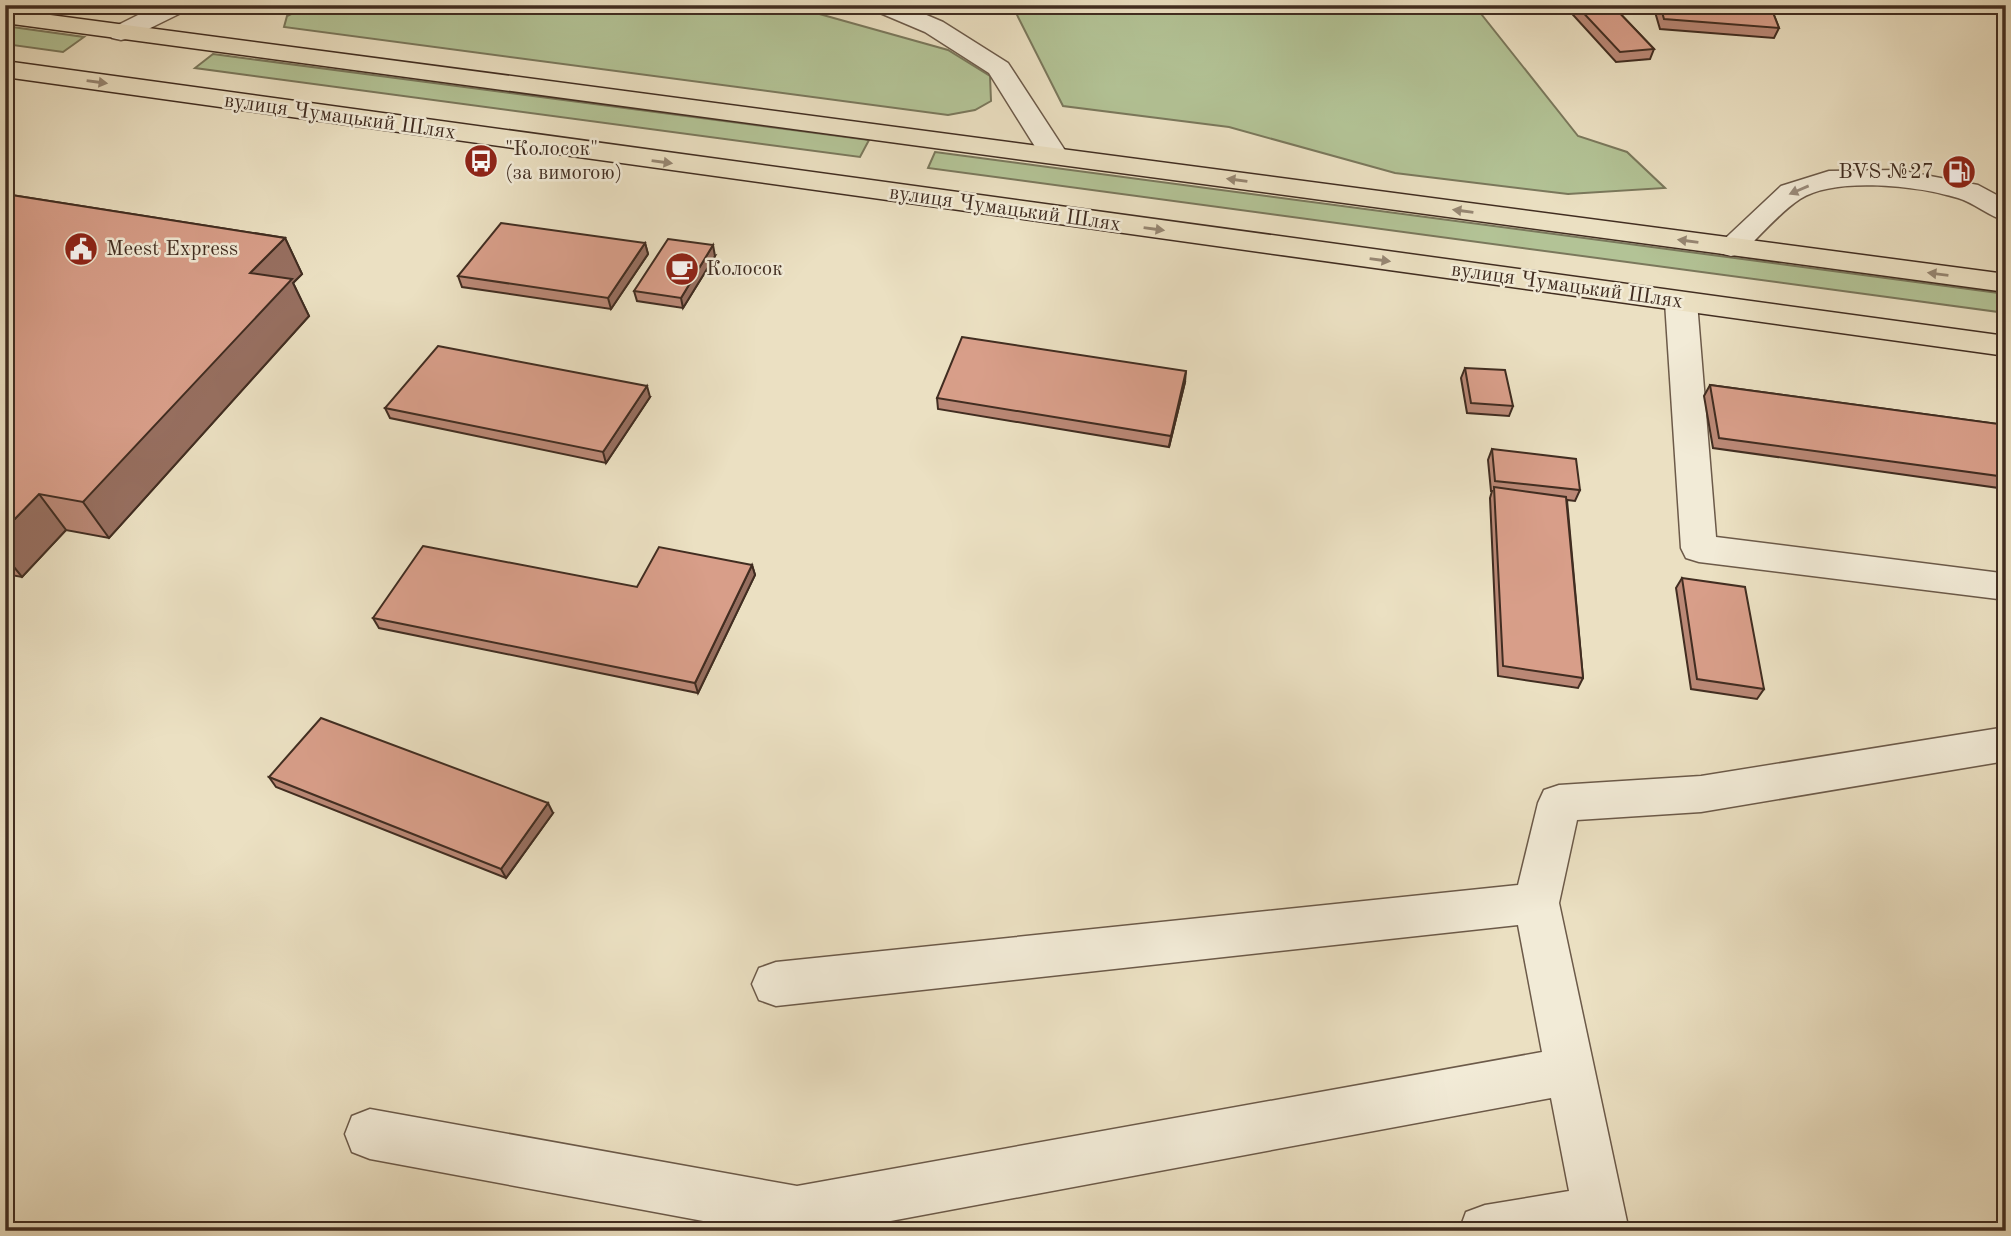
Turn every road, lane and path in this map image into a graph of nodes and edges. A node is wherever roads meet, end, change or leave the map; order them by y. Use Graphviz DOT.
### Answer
graph roads {
  1 [pos="178,5"];
  2 [pos="881,5"];
  3 [pos="5,16"];
  4 [pos="121,33"];
  5 [pos="5,69"];
  6 [pos="54,76"];
  7 [pos="1054,155"];
  8 [pos="891,164"];
  9 [pos="2006,212"];
  10 [pos="1731,247"];
  11 [pos="2006,283"];
  12 [pos="1681,302"];
  13 [pos="2006,346"];
  14 [pos="2001,587"];
  15 [pos="2006,744"];
  16 [pos="1536,903"];
  17 [pos="776,984"];
  18 [pos="1570,1071"];
  19 [pos="370,1134"];
  20 [pos="1601,1222"];
  21 [pos="1485,1231"];
  1 -- 4 [label="street"];
  2 -- 7 [label="street"];
  3 -- 4 [label="main road, вулиця Чумацький Шлях"];
  4 -- 6 [label="main road"];
  4 -- 8 [label="main road, вулиця Чумацький Шлях"];
  5 -- 6 [label="main road, вулиця Чумацький Шлях"];
  6 -- 8 [label="main road, вулиця Чумацький Шлях, one-way"];
  7 -- 8 [label="main road, вулиця Чумацький Шлях"];
  10 -- 7 [label="main road, вулиця Чумацький Шлях, one-way"];
  8 -- 12 [label="main road, вулиця Чумацький Шлях, one-way"];
  9 -- 10 [label="street, one-way"];
  11 -- 10 [label="main road, вулиця Чумацький Шлях, one-way"];
  12 -- 13 [label="main road, вулиця Чумацький Шлях"];
  12 -- 14 [label="street"];
  15 -- 16 [label="street"];
  16 -- 17 [label="street"];
  16 -- 18 [label="street"];
  18 -- 19 [label="street"];
  18 -- 20 [label="street"];
  20 -- 21 [label="street"];
}
